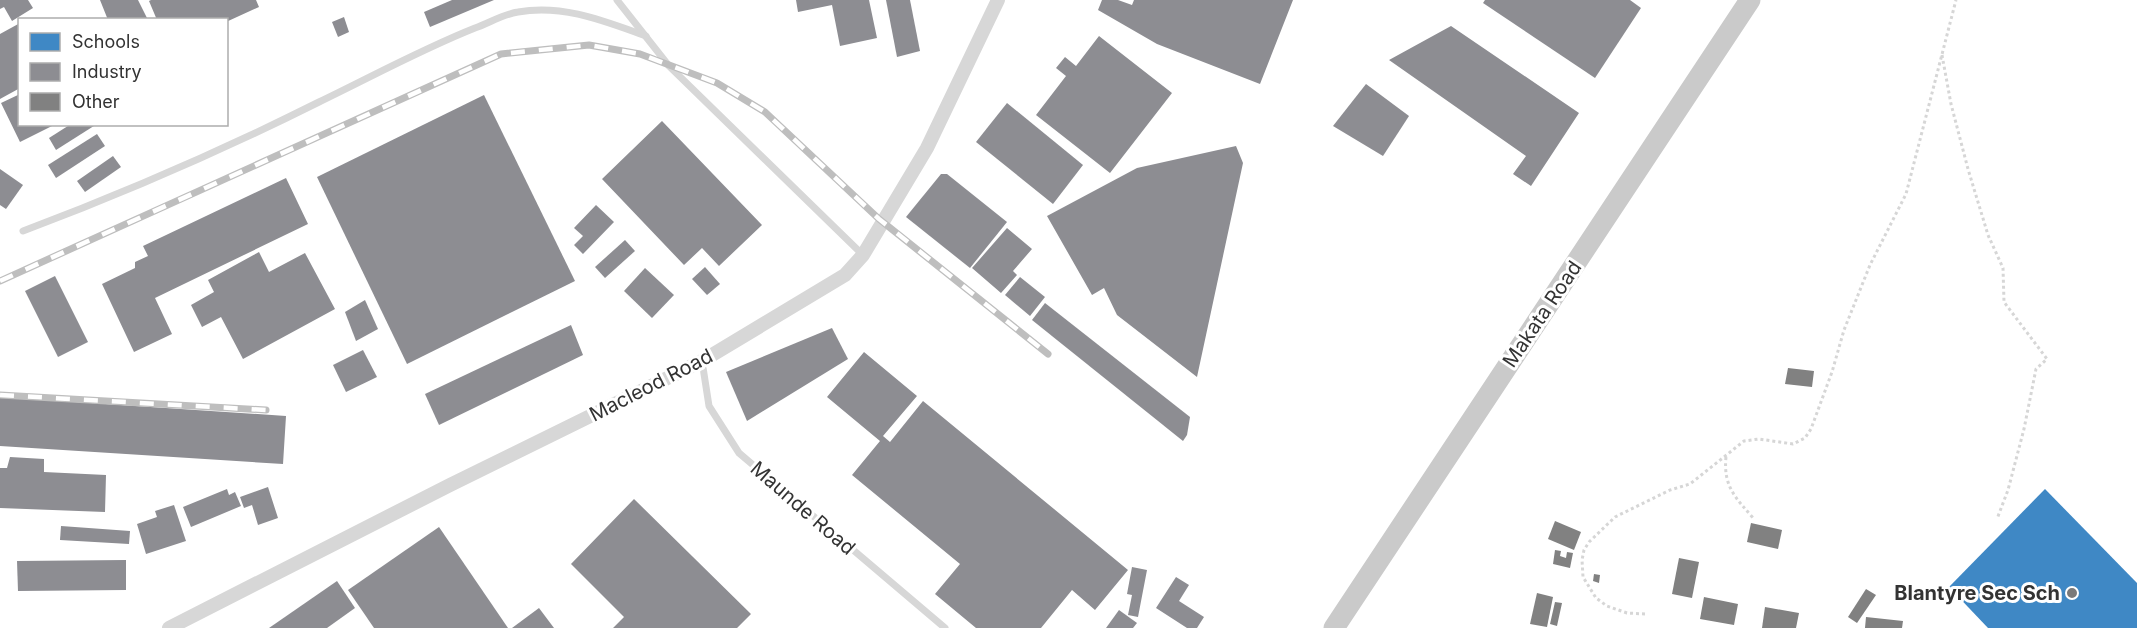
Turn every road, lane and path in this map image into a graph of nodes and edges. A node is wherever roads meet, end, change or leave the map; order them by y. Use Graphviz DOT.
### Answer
graph roads {
  1 [pos="617,0"];
  2 [pos="998,0"];
  3 [pos="1750,0"];
  4 [pos="1956,0"];
  5 [pos="646,36"];
  6 [pos="1941,53"];
  7 [pos="23,231"];
  8 [pos="863,255"];
  9 [pos="702,361"];
  10 [pos="1726,455"];
  11 [pos="1754,519"];
  12 [pos="1997,519"];
  13 [pos="1645,614"];
  14 [pos="173,627"];
  15 [pos="945,628"];
  16 [pos="1334,628"];
  1 -- 5 [label="lane"];
  2 -- 8 [label="street, Macleod Road"];
  3 -- 16 [label="main road, Makata Road"];
  4 -- 6 [label="path"];
  5 -- 7 [label="lane"];
  5 -- 8 [label="lane"];
  6 -- 10 [label="path"];
  6 -- 12 [label="path"];
  8 -- 9 [label="street, Macleod Road"];
  9 -- 14 [label="street, Macleod Road"];
  9 -- 15 [label="lane, Maunde Road"];
  10 -- 11 [label="path"];
  10 -- 13 [label="path"];
}
